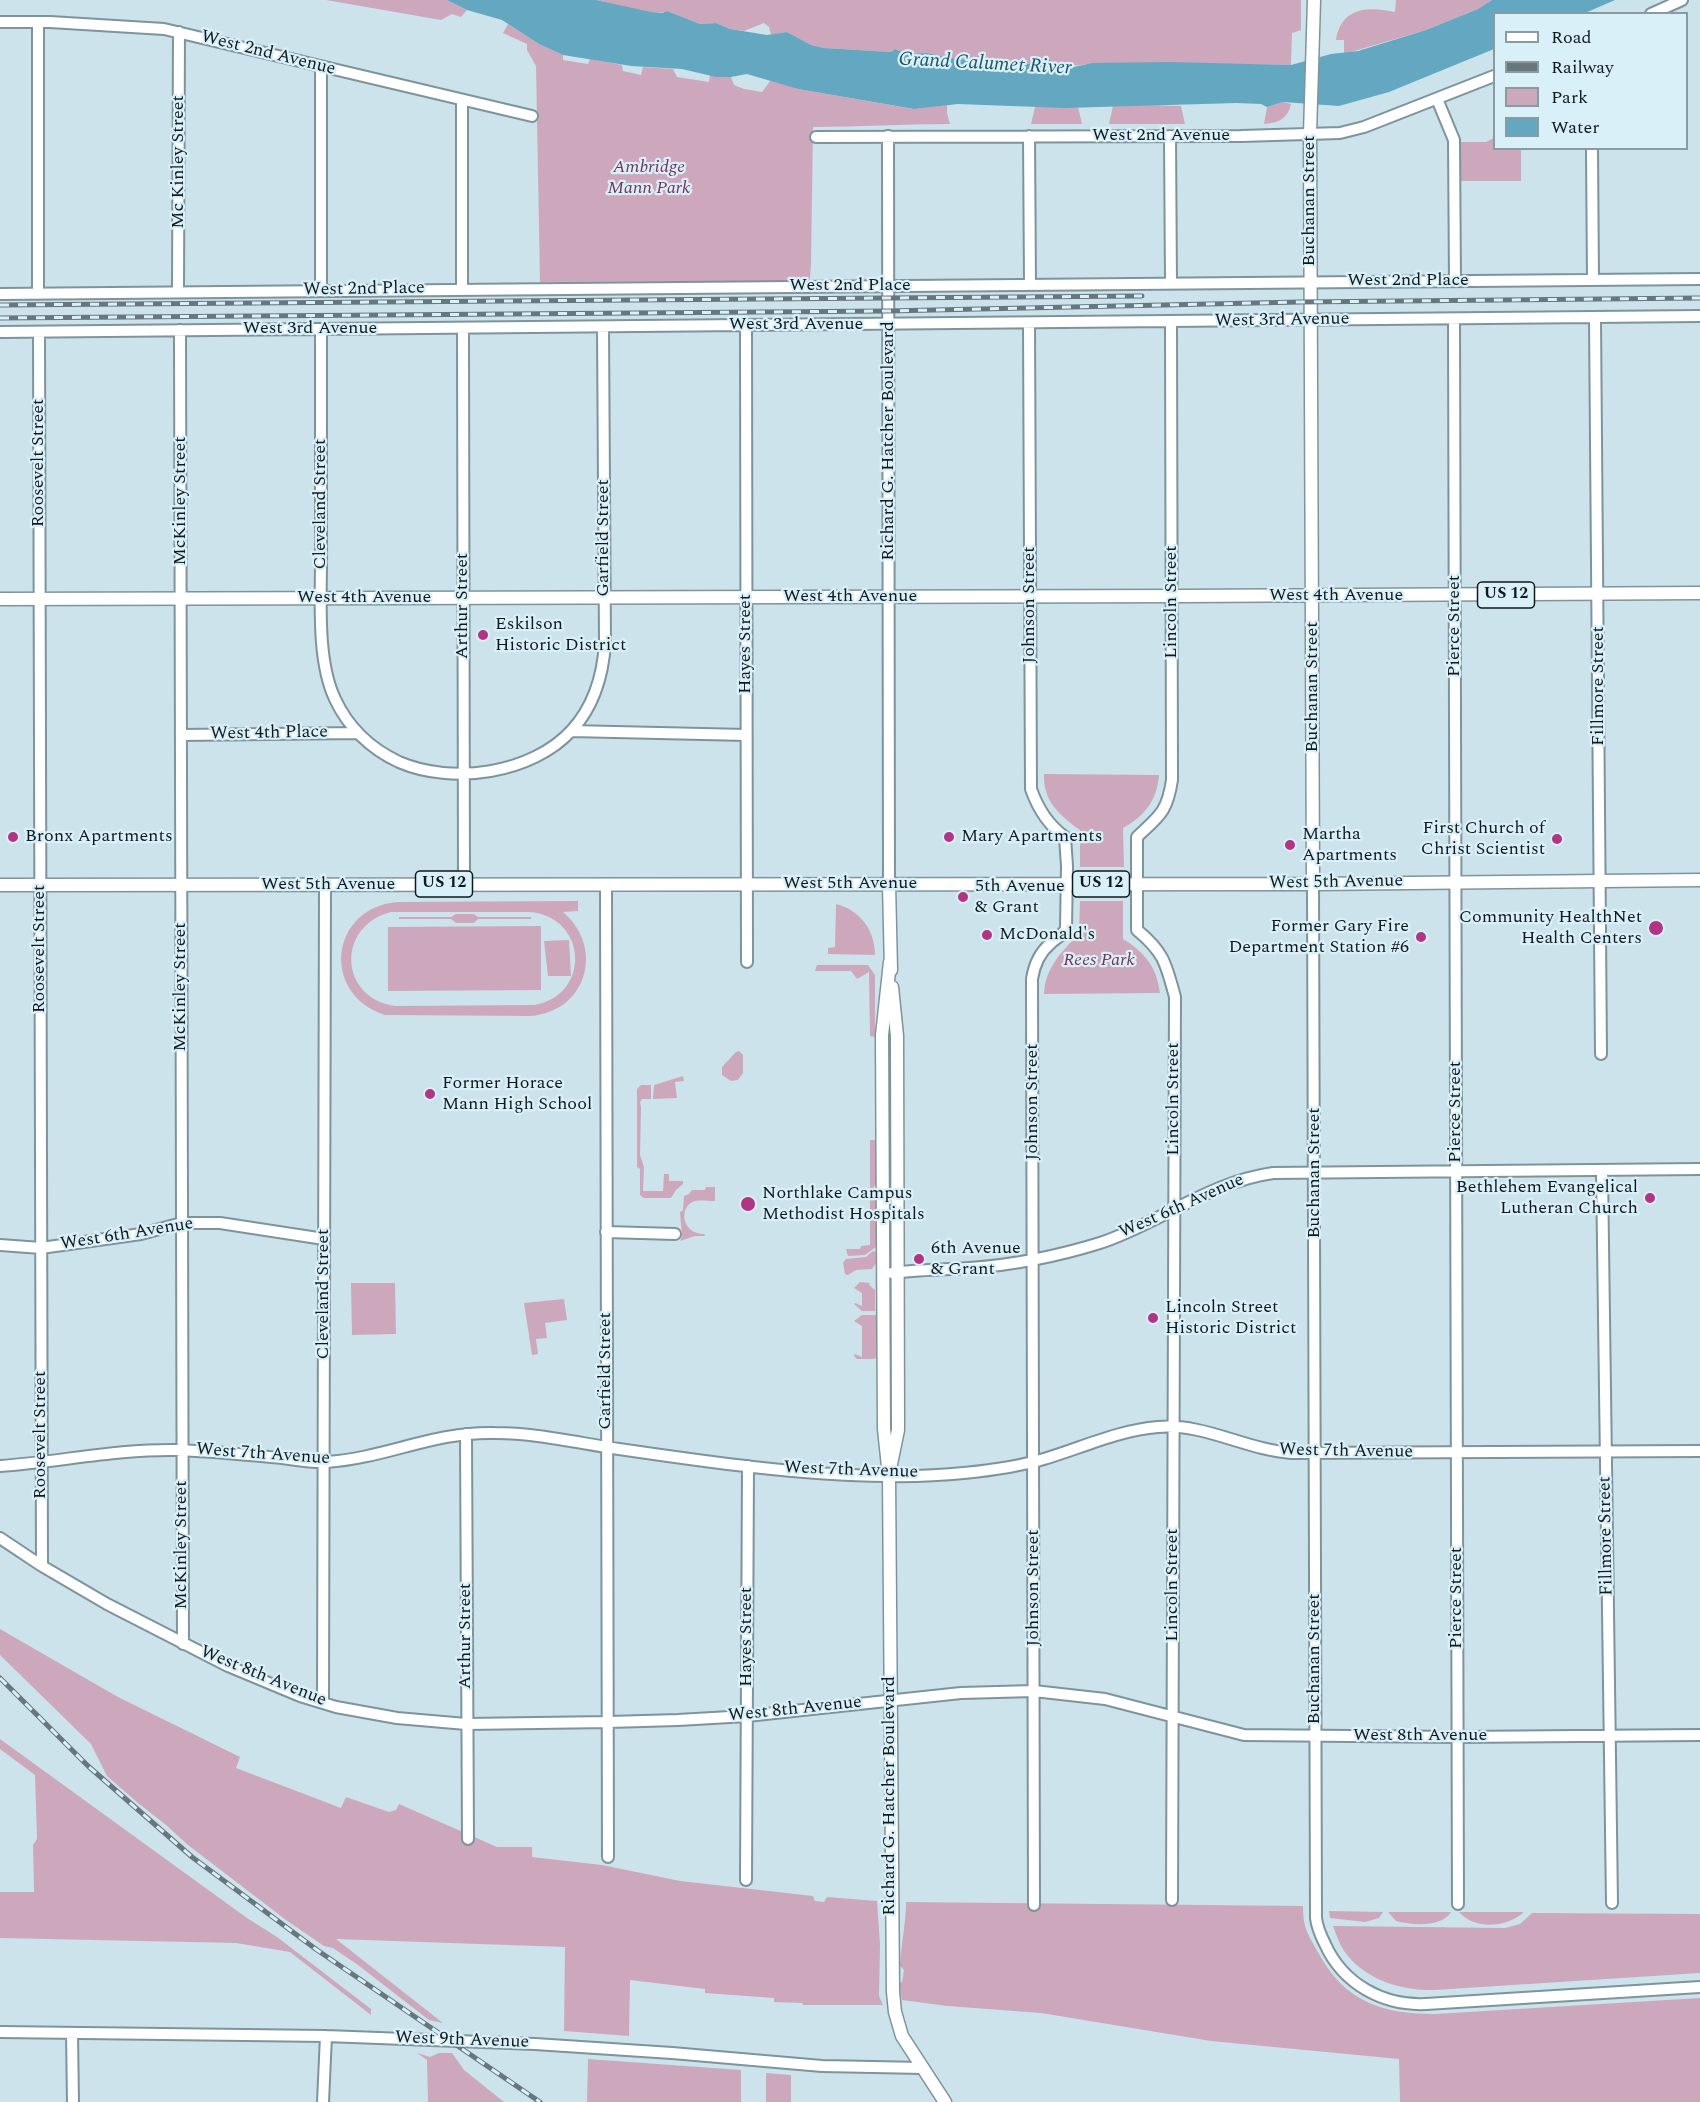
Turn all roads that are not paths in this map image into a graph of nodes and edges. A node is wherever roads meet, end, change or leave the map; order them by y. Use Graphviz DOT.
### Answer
graph roads {
  1 [pos="1314,0"];
  2 [pos="1682,0"];
  3 [pos="1655,12"];
  4 [pos="0,22"];
  5 [pos="38,22"];
  6 [pos="179,32"];
  7 [pos="321,67"];
  8 [pos="1493,76"];
  9 [pos="1437,99"];
  10 [pos="462,100"];
  11 [pos="532,117"];
  12 [pos="1310,129"];
  13 [pos="888,136"];
  14 [pos="1029,136"];
  15 [pos="1170,136"];
  16 [pos="816,137"];
  17 [pos="1592,150"];
  18 [pos="1700,279"];
  19 [pos="1593,280"];
  20 [pos="1455,281"];
  21 [pos="1311,282"];
  22 [pos="1171,283"];
  23 [pos="1030,284"];
  24 [pos="888,285"];
  25 [pos="462,289"];
  26 [pos="321,290"];
  27 [pos="178,292"];
  28 [pos="0,294"];
  29 [pos="38,294"];
  30 [pos="1700,316"];
  31 [pos="1595,318"];
  32 [pos="1454,319"];
  33 [pos="1311,321"];
  34 [pos="1171,322"];
  35 [pos="1029,323"];
  36 [pos="889,324"];
  37 [pos="746,326"];
  38 [pos="603,327"];
  39 [pos="463,328"];
  40 [pos="321,329"];
  41 [pos="180,330"];
  42 [pos="0,332"];
  43 [pos="39,332"];
  44 [pos="1700,593"];
  45 [pos="1599,594"];
  46 [pos="1455,595"];
  47 [pos="1172,596"];
  48 [pos="1313,596"];
  49 [pos="605,597"];
  50 [pos="746,597"];
  51 [pos="889,597"];
  52 [pos="1030,597"];
  53 [pos="39,598"];
  54 [pos="181,598"];
  55 [pos="322,598"];
  56 [pos="463,598"];
  57 [pos="0,599"];
  58 [pos="571,731"];
  59 [pos="357,733"];
  60 [pos="181,735"];
  61 [pos="746,735"];
  62 [pos="464,773"];
  63 [pos="1700,879"];
  64 [pos="1600,880"];
  65 [pos="1456,881"];
  66 [pos="464,884"];
  67 [pos="606,884"];
  68 [pos="746,884"];
  69 [pos="889,884"];
  70 [pos="1067,884"];
  71 [pos="1137,884"];
  72 [pos="1314,884"];
  73 [pos="0,885"];
  74 [pos="40,885"];
  75 [pos="181,885"];
  76 [pos="325,885"];
  77 [pos="747,962"];
  78 [pos="890,962"];
  79 [pos="1601,1054"];
  80 [pos="883,1115"];
  81 [pos="897,1115"];
  82 [pos="1700,1169"];
  83 [pos="1456,1170"];
  84 [pos="1602,1170"];
  85 [pos="1315,1171"];
  86 [pos="1174,1208"];
  87 [pos="182,1223"];
  88 [pos="606,1232"];
  89 [pos="675,1234"];
  90 [pos="324,1239"];
  91 [pos="0,1245"];
  92 [pos="41,1248"];
  93 [pos="1033,1259"];
  94 [pos="897,1272"];
  95 [pos="883,1275"];
  96 [pos="1174,1427"];
  97 [pos="466,1434"];
  98 [pos="606,1447"];
  99 [pos="182,1450"];
  100 [pos="1700,1451"];
  101 [pos="1456,1452"];
  102 [pos="1606,1452"];
  103 [pos="1316,1453"];
  104 [pos="324,1462"];
  105 [pos="1033,1462"];
  106 [pos="41,1463"];
  107 [pos="0,1466"];
  108 [pos="748,1466"];
  109 [pos="889,1476"];
  110 [pos="0,1539"];
  111 [pos="42,1566"];
  112 [pos="183,1644"];
  113 [pos="1034,1691"];
  114 [pos="889,1700"];
  115 [pos="323,1703"];
  116 [pos="747,1716"];
  117 [pos="1173,1716"];
  118 [pos="609,1722"];
  119 [pos="466,1724"];
  120 [pos="1700,1735"];
  121 [pos="1315,1736"];
  122 [pos="1609,1736"];
  123 [pos="1458,1737"];
  124 [pos="468,1839"];
  125 [pos="608,1857"];
  126 [pos="746,1880"];
  127 [pos="1172,1900"];
  128 [pos="1612,1903"];
  129 [pos="1458,1904"];
  130 [pos="1034,1905"];
  131 [pos="1700,1987"];
  132 [pos="0,2032"];
  133 [pos="72,2033"];
  134 [pos="326,2036"];
  135 [pos="923,2068"];
  136 [pos="73,2102"];
  137 [pos="323,2102"];
  138 [pos="945,2102"];
  1 -- 12 [label="main road, Buchanan Street"];
  2 -- 3 [label="street"];
  4 -- 5 [label="street, West 2nd Avenue"];
  5 -- 6 [label="street, West 2nd Avenue"];
  5 -- 29 [label="street"];
  6 -- 7 [label="street, West 2nd Avenue"];
  6 -- 27 [label="street, Mc Kinley Street"];
  7 -- 10 [label="street, West 2nd Avenue"];
  7 -- 26 [label="street"];
  8 -- 9 [label="street, West 2nd Avenue"];
  9 -- 12 [label="street, West 2nd Avenue"];
  9 -- 20 [label="street"];
  10 -- 11 [label="street, West 2nd Avenue"];
  10 -- 25 [label="street"];
  12 -- 15 [label="street, West 2nd Avenue"];
  12 -- 21 [label="main road, Buchanan Street"];
  13 -- 14 [label="street, West 2nd Avenue"];
  13 -- 16 [label="street, West 2nd Avenue"];
  13 -- 24 [label="street, Richard G. Hatcher Boulevard"];
  14 -- 15 [label="street, West 2nd Avenue"];
  14 -- 23 [label="street"];
  15 -- 22 [label="street"];
  17 -- 19 [label="street"];
  18 -- 19 [label="street, West 2nd Place"];
  19 -- 20 [label="street, West 2nd Place"];
  20 -- 21 [label="street, West 2nd Place"];
  21 -- 22 [label="street, West 2nd Place"];
  21 -- 33 [label="main road, Buchanan Street"];
  22 -- 23 [label="street, West 2nd Place"];
  23 -- 24 [label="street, West 2nd Place"];
  24 -- 25 [label="street, West 2nd Place"];
  24 -- 36 [label="street, Richard G. Hatcher Boulevard"];
  25 -- 26 [label="street, West 2nd Place"];
  26 -- 27 [label="street, West 2nd Place"];
  27 -- 29 [label="street, West 2nd Place"];
  28 -- 29 [label="street, West 2nd Place"];
  30 -- 31 [label="street, West 3rd Avenue"];
  31 -- 32 [label="street, West 3rd Avenue"];
  31 -- 45 [label="street, Fillmore Street"];
  32 -- 33 [label="street, West 3rd Avenue"];
  32 -- 46 [label="street, Pierce Street"];
  33 -- 34 [label="street, West 3rd Avenue"];
  33 -- 48 [label="main road, Buchanan Street"];
  34 -- 35 [label="street, West 3rd Avenue"];
  34 -- 47 [label="street, Lincoln Street"];
  35 -- 36 [label="street, West 3rd Avenue"];
  35 -- 52 [label="street, Johnson Street"];
  36 -- 37 [label="street, West 3rd Avenue"];
  36 -- 51 [label="street, Richard G. Hatcher Boulevard"];
  37 -- 38 [label="street, West 3rd Avenue"];
  37 -- 50 [label="street, Hayes Street"];
  38 -- 39 [label="street, West 3rd Avenue"];
  38 -- 49 [label="street, Garfield Street"];
  39 -- 40 [label="street, West 3rd Avenue"];
  39 -- 56 [label="street, Arthur Street"];
  40 -- 41 [label="street, West 3rd Avenue"];
  40 -- 55 [label="street, Cleveland Street"];
  41 -- 43 [label="street, West 3rd Avenue"];
  41 -- 54 [label="street, McKinley Street"];
  42 -- 43 [label="street, West 3rd Avenue"];
  43 -- 53 [label="street, Roosevelt Street"];
  44 -- 45 [label="main road, West 4th Avenue / US 12"];
  45 -- 46 [label="main road, West 4th Avenue / US 12"];
  45 -- 64 [label="street, Fillmore Street"];
  46 -- 48 [label="main road, West 4th Avenue / US 12"];
  46 -- 65 [label="street, Pierce Street"];
  47 -- 48 [label="main road, West 4th Avenue / US 12"];
  47 -- 52 [label="main road, West 4th Avenue / US 12"];
  47 -- 71 [label="street, Lincoln Street"];
  48 -- 72 [label="main road, Buchanan Street"];
  49 -- 50 [label="main road, West 4th Avenue / US 12"];
  49 -- 56 [label="main road, West 4th Avenue / US 12"];
  49 -- 58 [label="street, Garfield Street"];
  50 -- 51 [label="main road, West 4th Avenue / US 12"];
  50 -- 61 [label="street, Hayes Street"];
  51 -- 52 [label="main road, West 4th Avenue / US 12"];
  51 -- 69 [label="street, Richard G. Hatcher Boulevard"];
  52 -- 70 [label="street, Johnson Street"];
  53 -- 54 [label="main road, West 4th Avenue / US 12"];
  53 -- 57 [label="main road, West 4th Avenue / US 12"];
  53 -- 74 [label="street, Roosevelt Street"];
  54 -- 55 [label="main road, West 4th Avenue / US 12"];
  54 -- 60 [label="street, McKinley Street"];
  55 -- 56 [label="main road, West 4th Avenue / US 12"];
  55 -- 59 [label="street, Cleveland Street"];
  56 -- 62 [label="street, Arthur Street"];
  58 -- 61 [label="street"];
  58 -- 62 [label="street, Garfield Street"];
  59 -- 60 [label="street, West 4th Place"];
  59 -- 62 [label="street, Cleveland Street"];
  60 -- 75 [label="street, McKinley Street"];
  61 -- 68 [label="street, Hayes Street"];
  62 -- 66 [label="street, Arthur Street"];
  63 -- 64 [label="main road, West 5th Avenue / US 12"];
  64 -- 65 [label="main road, West 5th Avenue / US 12"];
  64 -- 79 [label="street, Fillmore Street"];
  65 -- 72 [label="main road, West 5th Avenue / US 12"];
  65 -- 83 [label="street, Pierce Street"];
  66 -- 67 [label="main road, West 5th Avenue / US 12"];
  66 -- 76 [label="main road, West 5th Avenue / US 12"];
  67 -- 68 [label="main road, West 5th Avenue / US 12"];
  67 -- 88 [label="street, Garfield Street"];
  68 -- 69 [label="main road, West 5th Avenue / US 12"];
  68 -- 77 [label="street, Hayes Street"];
  69 -- 70 [label="main road, West 5th Avenue / US 12"];
  69 -- 78 [label="main road, Richard G. Hatcher Boulevard"];
  70 -- 71 [label="main road, West 5th Avenue / US 12"];
  70 -- 93 [label="street, Johnson Street"];
  71 -- 72 [label="main road, West 5th Avenue / US 12"];
  71 -- 86 [label="street, Lincoln Street"];
  72 -- 85 [label="street, Buchanan Street"];
  73 -- 74 [label="main road, West 5th Avenue / US 12"];
  74 -- 75 [label="main road, West 5th Avenue / US 12"];
  74 -- 92 [label="street, Roosevelt Street"];
  75 -- 76 [label="main road, West 5th Avenue / US 12"];
  75 -- 87 [label="street, McKinley Street"];
  76 -- 90 [label="street, Cleveland Street"];
  78 -- 80 [label="main road, Richard G. Hatcher Boulevard"];
  78 -- 81 [label="main road, Richard G. Hatcher Boulevard"];
  80 -- 81 [label="main road"];
  80 -- 95 [label="main road, Richard G. Hatcher Boulevard"];
  81 -- 94 [label="main road, Richard G. Hatcher Boulevard"];
  82 -- 84 [label="street, West 6th Avenue"];
  83 -- 84 [label="street, West 6th Avenue"];
  83 -- 85 [label="street, West 6th Avenue"];
  83 -- 101 [label="street, Pierce Street"];
  84 -- 102 [label="street, Fillmore Street"];
  85 -- 86 [label="street, West 6th Avenue"];
  85 -- 103 [label="street, Buchanan Street"];
  86 -- 93 [label="street, West 6th Avenue"];
  86 -- 96 [label="street, Lincoln Street"];
  87 -- 90 [label="street, West 6th Avenue"];
  87 -- 92 [label="street, West 6th Avenue"];
  87 -- 99 [label="street, McKinley Street"];
  88 -- 89 [label="street"];
  88 -- 98 [label="street, Garfield Street"];
  90 -- 104 [label="street, Cleveland Street"];
  91 -- 92 [label="street, West 6th Avenue"];
  92 -- 106 [label="street, Roosevelt Street"];
  93 -- 94 [label="street, West 6th Avenue"];
  93 -- 105 [label="street, Johnson Street"];
  94 -- 95 [label="street, West 6th Avenue"];
  94 -- 109 [label="main road, Richard G. Hatcher Boulevard"];
  95 -- 109 [label="main road, Richard G. Hatcher Boulevard"];
  96 -- 103 [label="street, West 7th Avenue"];
  96 -- 105 [label="street, West 7th Avenue"];
  96 -- 117 [label="street, Lincoln Street"];
  97 -- 98 [label="street, West 7th Avenue"];
  97 -- 104 [label="street, West 7th Avenue"];
  97 -- 119 [label="street, Arthur Street"];
  98 -- 108 [label="street, West 7th Avenue"];
  98 -- 118 [label="street, Garfield Street"];
  99 -- 104 [label="street, West 7th Avenue"];
  99 -- 106 [label="street, West 7th Avenue"];
  99 -- 112 [label="street, McKinley Street"];
  100 -- 102 [label="street, West 7th Avenue"];
  101 -- 102 [label="street, West 7th Avenue"];
  101 -- 103 [label="street, West 7th Avenue"];
  101 -- 123 [label="street, Pierce Street"];
  102 -- 122 [label="street, Fillmore Street"];
  103 -- 121 [label="street, Buchanan Street"];
  104 -- 115 [label="street, Cleveland Street"];
  105 -- 109 [label="street, West 7th Avenue"];
  105 -- 113 [label="street, Johnson Street"];
  106 -- 107 [label="street, West 7th Avenue"];
  106 -- 111 [label="street, Roosevelt Street"];
  108 -- 109 [label="street, West 7th Avenue"];
  108 -- 116 [label="street, Hayes Street"];
  109 -- 114 [label="main road, Richard G. Hatcher Boulevard"];
  110 -- 111 [label="street, West 8th Avenue"];
  111 -- 112 [label="street, West 8th Avenue"];
  112 -- 115 [label="street, West 8th Avenue"];
  113 -- 114 [label="street, West 8th Avenue"];
  113 -- 117 [label="street, West 8th Avenue"];
  113 -- 130 [label="street, Johnson Street"];
  114 -- 116 [label="street, West 8th Avenue"];
  114 -- 135 [label="main road, Richard G. Hatcher Boulevard"];
  115 -- 119 [label="street, West 8th Avenue"];
  116 -- 118 [label="street, West 8th Avenue"];
  116 -- 126 [label="street, Hayes Street"];
  117 -- 121 [label="street, West 8th Avenue"];
  117 -- 127 [label="street, Lincoln Street"];
  118 -- 119 [label="street, West 8th Avenue"];
  118 -- 125 [label="street, Garfield Street"];
  119 -- 124 [label="street, Arthur Street"];
  120 -- 122 [label="street, West 8th Avenue"];
  121 -- 123 [label="street, West 8th Avenue"];
  121 -- 131 [label="street, Buchanan Street"];
  122 -- 123 [label="street, West 8th Avenue"];
  122 -- 128 [label="street, Fillmore Street"];
  123 -- 129 [label="street, Pierce Street"];
  132 -- 133 [label="street, West 9th Avenue"];
  133 -- 134 [label="street, West 9th Avenue"];
  133 -- 136 [label="street"];
  134 -- 135 [label="street, West 9th Avenue"];
  134 -- 137 [label="street"];
  135 -- 138 [label="main road, Richard G. Hatcher Boulevard"];
}
